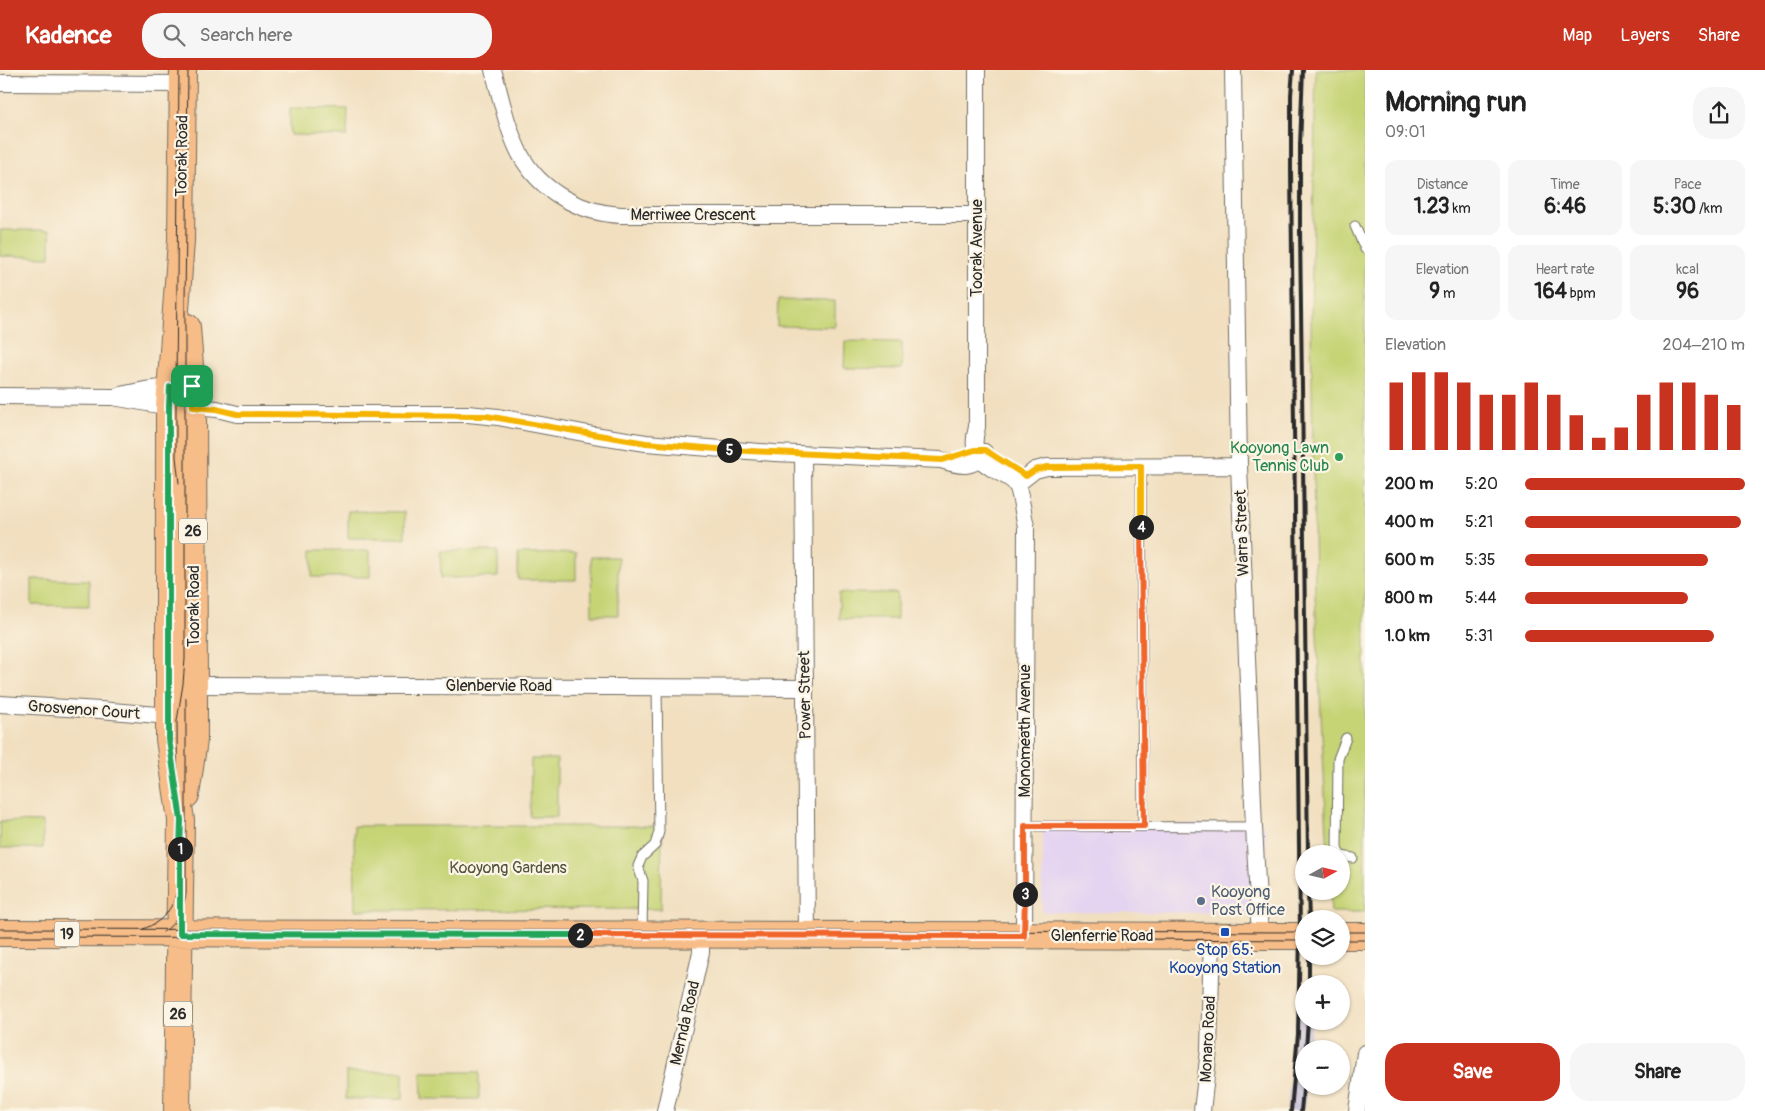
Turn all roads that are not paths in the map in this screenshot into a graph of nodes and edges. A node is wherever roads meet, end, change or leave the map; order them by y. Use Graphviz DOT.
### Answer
graph roads {
  1 [pos="494,70"];
  2 [pos="976,70"];
  3 [pos="1234,70"];
  4 [pos="183,77"];
  5 [pos="0,83"];
  6 [pos="977,215"];
  7 [pos="1355,226"];
  8 [pos="1365,249"];
  9 [pos="0,396"];
  10 [pos="185,402"];
  11 [pos="980,453"];
  12 [pos="803,454"];
  13 [pos="1141,466"];
  14 [pos="1239,466"];
  15 [pos="1021,480"];
  16 [pos="194,685"];
  17 [pos="657,687"];
  18 [pos="805,688"];
  19 [pos="0,704"];
  20 [pos="169,716"];
  21 [pos="1346,738"];
  22 [pos="181,820"];
  23 [pos="1025,826"];
  24 [pos="1144,826"];
  25 [pos="1254,827"];
  26 [pos="1337,845"];
  27 [pos="1350,857"];
  28 [pos="1353,858"];
  29 [pos="0,933"];
  30 [pos="180,934"];
  31 [pos="642,935"];
  32 [pos="701,935"];
  33 [pos="807,935"];
  34 [pos="1024,936"];
  35 [pos="1212,936"];
  36 [pos="1260,936"];
  37 [pos="1295,936"];
  38 [pos="1350,936"];
  39 [pos="1365,936"];
  40 [pos="1365,1053"];
  41 [pos="177,1111"];
  42 [pos="665,1111"];
  43 [pos="1202,1111"];
  44 [pos="1357,1111"];
  1 -- 6 [label="street, Merriwee Crescent"];
  2 -- 6 [label="street, Toorak Avenue"];
  3 -- 14 [label="street, Warra Street"];
  4 -- 5 [label="street"];
  4 -- 10 [label="main road, Toorak Road / 26"];
  6 -- 11 [label="street, Toorak Avenue"];
  7 -- 8 [label="lane"];
  9 -- 10 [label="street"];
  10 -- 12 [label="street"];
  10 -- 16 [label="main road, Toorak Road / 26"];
  10 -- 20 [label="main road, Toorak Road / 26"];
  11 -- 12 [label="street"];
  11 -- 15 [label="street"];
  12 -- 18 [label="street, Power Street"];
  13 -- 14 [label="street"];
  13 -- 15 [label="street"];
  13 -- 24 [label="lane"];
  14 -- 25 [label="street, Warra Street"];
  15 -- 23 [label="street, Monomeath Avenue"];
  16 -- 17 [label="street, Glenbervie Road"];
  16 -- 22 [label="main road, Toorak Road / 26"];
  17 -- 18 [label="street, Glenbervie Road"];
  17 -- 31 [label="lane"];
  18 -- 33 [label="street, Power Street"];
  19 -- 20 [label="street, Grosvenor Court"];
  20 -- 22 [label="main road, Toorak Road / 26"];
  21 -- 26 [label="lane"];
  22 -- 30 [label="main road, Toorak Road / 26"];
  23 -- 24 [label="lane"];
  23 -- 34 [label="street, Monomeath Avenue"];
  24 -- 25 [label="lane"];
  25 -- 36 [label="street, Warra Street"];
  27 -- 28 [label="lane"];
  29 -- 30 [label="main road, Glenferrie Road / 19"];
  30 -- 31 [label="main road, Glenferrie Road / 19"];
  30 -- 41 [label="main road, Toorak Road / 26"];
  31 -- 32 [label="main road, Glenferrie Road / 19"];
  32 -- 33 [label="main road, Glenferrie Road / 19"];
  32 -- 42 [label="street, Mernda Road"];
  33 -- 34 [label="main road, Glenferrie Road / 19"];
  34 -- 35 [label="main road, Glenferrie Road / 19"];
  35 -- 36 [label="main road, Glenferrie Road / 19"];
  35 -- 43 [label="street, Monaro Road"];
  36 -- 37 [label="main road, Glenferrie Road / 19"];
  38 -- 39 [label="main road"];
  40 -- 44 [label="street"];
}
